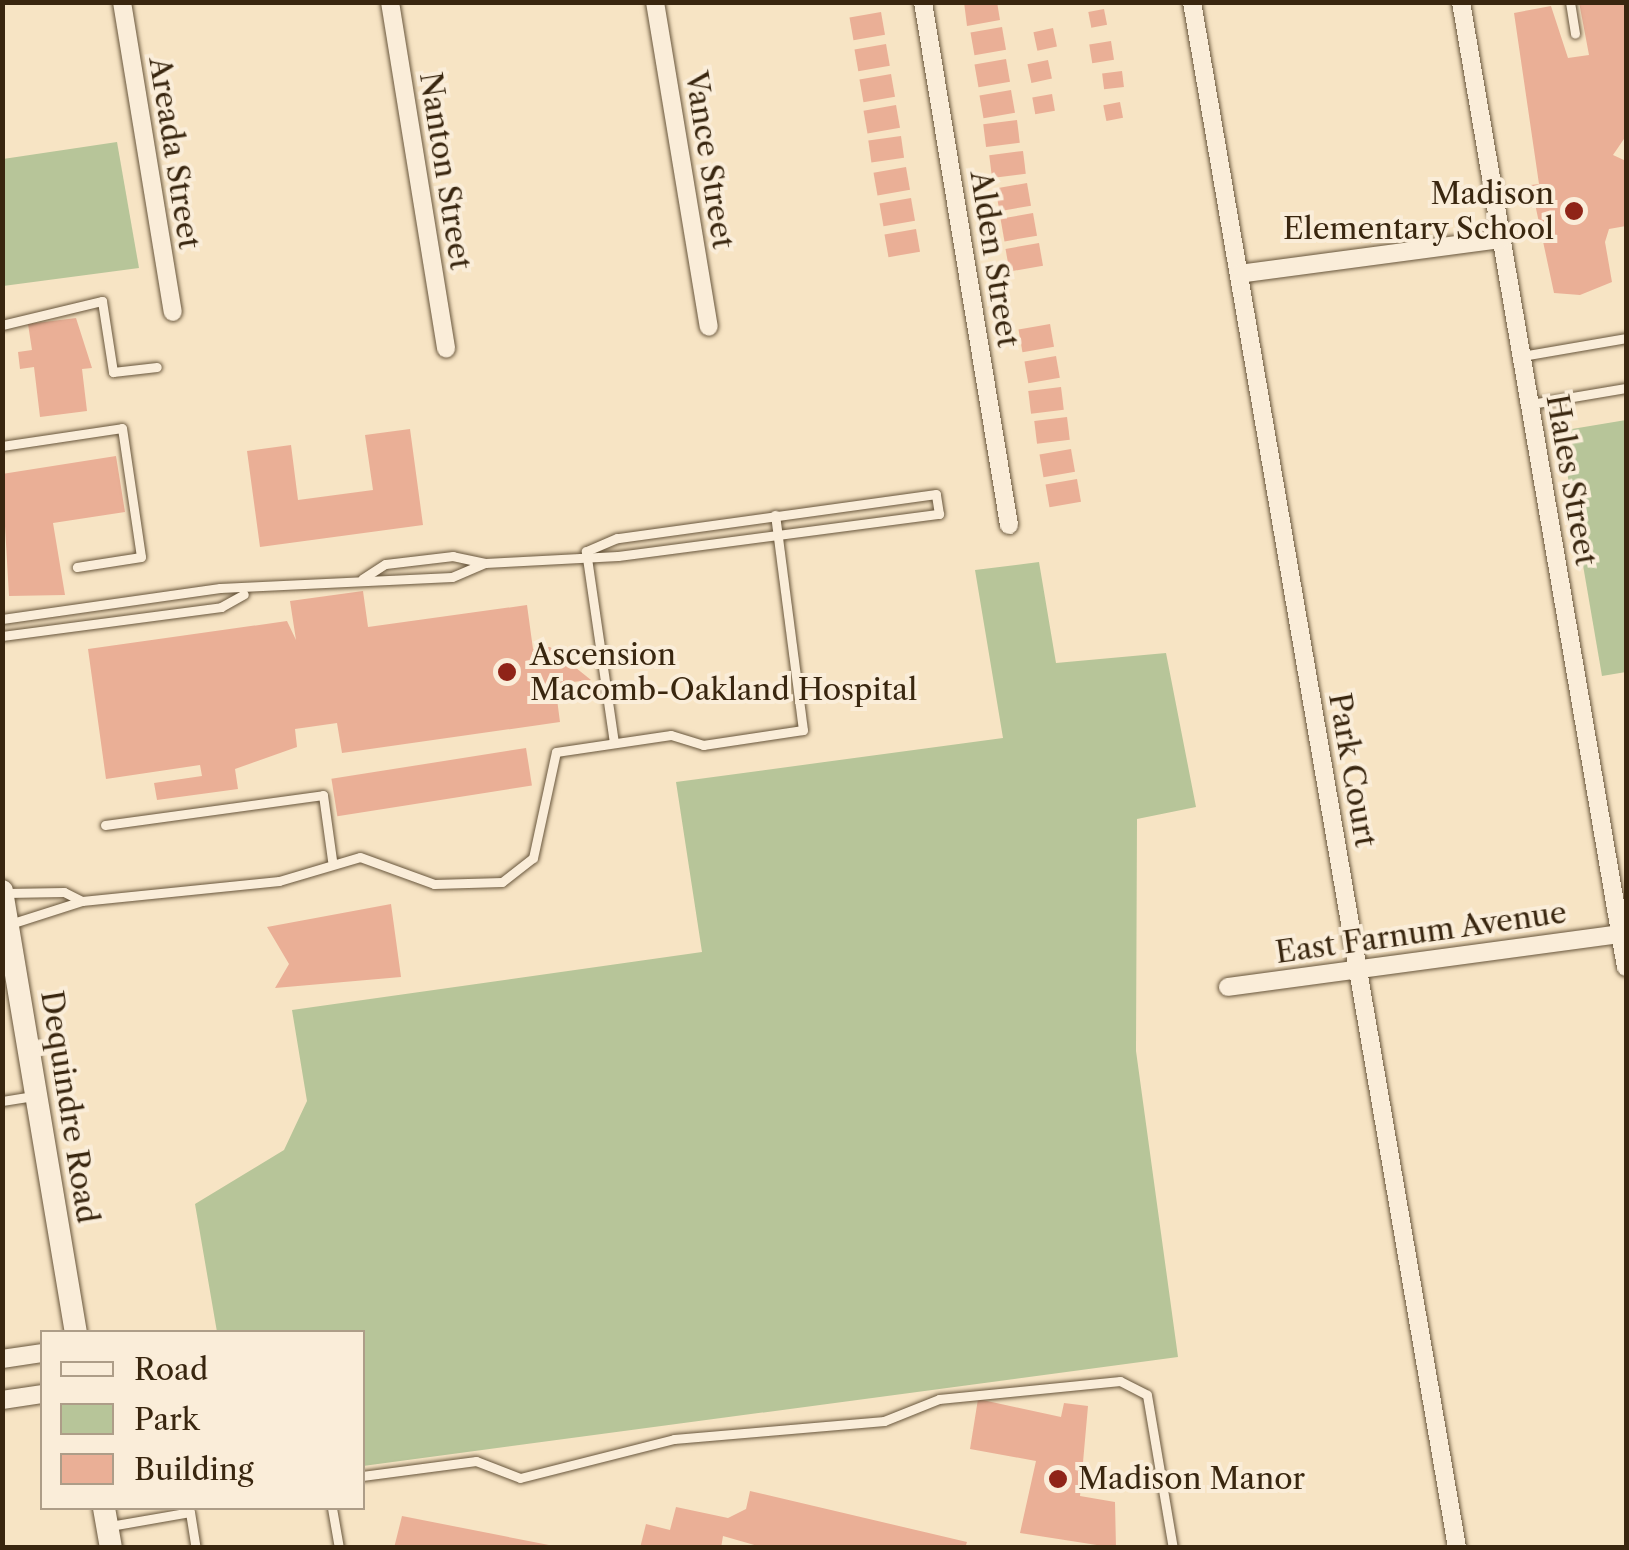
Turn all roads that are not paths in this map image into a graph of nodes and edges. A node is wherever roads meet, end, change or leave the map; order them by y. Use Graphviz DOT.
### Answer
graph roads {
  1 [pos="122,2"];
  2 [pos="390,2"];
  3 [pos="656,2"];
  4 [pos="924,2"];
  5 [pos="1192,2"];
  6 [pos="1461,2"];
  7 [pos="1570,2"];
  8 [pos="1576,34"];
  9 [pos="1502,239"];
  10 [pos="1240,274"];
  11 [pos="173,312"];
  12 [pos="2,325"];
  13 [pos="709,327"];
  14 [pos="1626,338"];
  15 [pos="446,349"];
  16 [pos="1522,356"];
  17 [pos="157,366"];
  18 [pos="1626,388"];
  19 [pos="1531,404"];
  20 [pos="2,446"];
  21 [pos="775,515"];
  22 [pos="1009,525"];
  23 [pos="777,535"];
  24 [pos="586,551"];
  25 [pos="485,562"];
  26 [pos="77,567"];
  27 [pos="362,578"];
  28 [pos="244,594"];
  29 [pos="2,619"];
  30 [pos="2,636"];
  31 [pos="614,742"];
  32 [pos="106,826"];
  33 [pos="332,860"];
  34 [pos="3,892"];
  35 [pos="82,902"];
  36 [pos="5,925"];
  37 [pos="1621,934"];
  38 [pos="1626,962"];
  39 [pos="1358,969"];
  40 [pos="1228,986"];
  41 [pos="36,1095"];
  42 [pos="2,1101"];
  43 [pos="76,1330"];
  44 [pos="40,1353"];
  45 [pos="2,1360"];
  46 [pos="40,1394"];
  47 [pos="2,1400"];
  48 [pos="365,1476"];
  49 [pos="332,1510"];
  50 [pos="108,1527"];
  51 [pos="196,1548"];
  52 [pos="339,1548"];
  53 [pos="1174,1548"];
  54 [pos="1457,1548"];
  1 -- 11 [label="street, Areada Street"];
  2 -- 15 [label="street, Nanton Street"];
  3 -- 13 [label="street, Vance Street"];
  4 -- 22 [label="street, Alden Street"];
  5 -- 10 [label="street, Park Court"];
  6 -- 9 [label="street, Hales Street"];
  7 -- 8 [label="lane"];
  9 -- 10 [label="street"];
  9 -- 16 [label="street, Hales Street"];
  10 -- 39 [label="street, Park Court"];
  12 -- 17 [label="lane"];
  14 -- 16 [label="lane"];
  16 -- 19 [label="street, Hales Street"];
  18 -- 19 [label="lane"];
  19 -- 37 [label="street, Hales Street"];
  20 -- 26 [label="lane"];
  21 -- 23 [label="lane"];
  21 -- 23 [label="lane"];
  21 -- 24 [label="lane"];
  23 -- 24 [label="lane"];
  23 -- 31 [label="lane"];
  24 -- 25 [label="lane"];
  24 -- 31 [label="lane"];
  25 -- 27 [label="lane"];
  25 -- 27 [label="lane"];
  27 -- 28 [label="lane"];
  28 -- 29 [label="lane"];
  28 -- 30 [label="lane"];
  31 -- 33 [label="lane"];
  32 -- 33 [label="lane"];
  33 -- 35 [label="lane"];
  34 -- 35 [label="lane"];
  34 -- 36 [label="main road, Dequindre Road"];
  35 -- 36 [label="lane"];
  36 -- 41 [label="main road, Dequindre Road"];
  37 -- 38 [label="street, Hales Street"];
  37 -- 39 [label="street, East Farnum Avenue"];
  39 -- 40 [label="street, East Farnum Avenue"];
  39 -- 54 [label="street, Park Court"];
  41 -- 42 [label="lane"];
  41 -- 43 [label="main road, Dequindre Road"];
  44 -- 45 [label="street"];
  46 -- 47 [label="street"];
  48 -- 53 [label="lane"];
  49 -- 52 [label="lane"];
  50 -- 51 [label="lane"];
}
